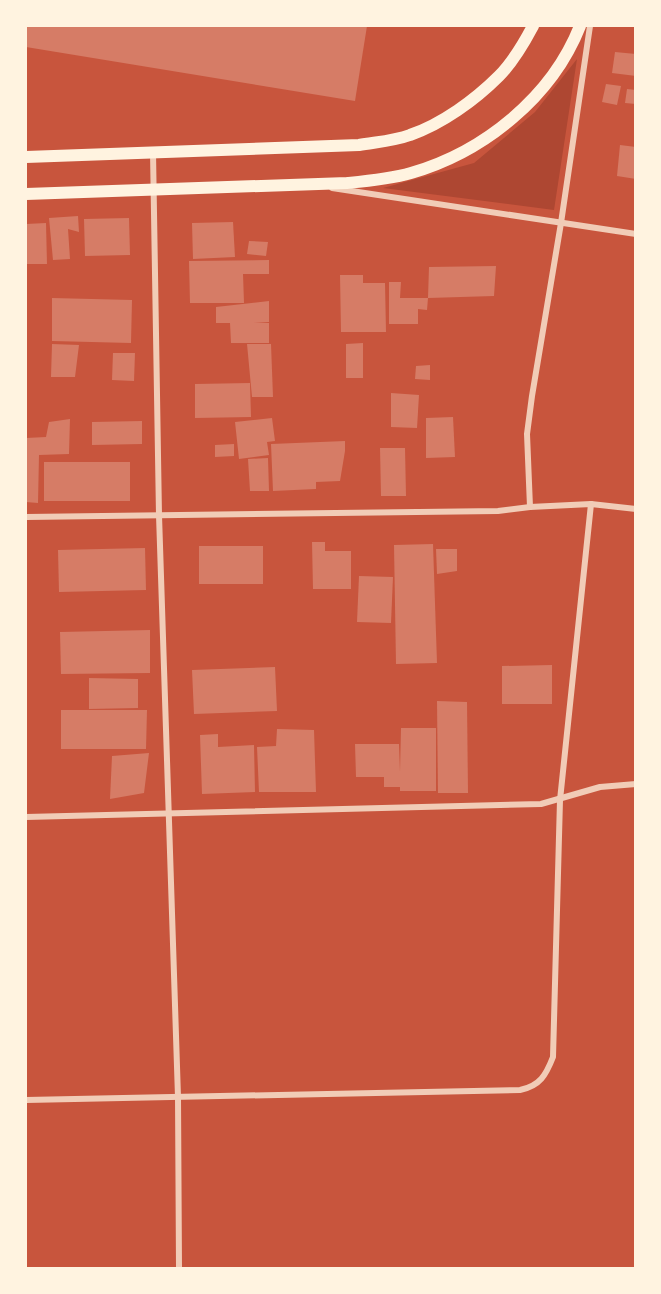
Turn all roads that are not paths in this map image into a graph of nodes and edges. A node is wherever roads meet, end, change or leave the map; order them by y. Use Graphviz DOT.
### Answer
graph roads {
  1 [pos="532,26"];
  2 [pos="580,26"];
  3 [pos="590,26"];
  4 [pos="153,152"];
  5 [pos="26,157"];
  6 [pos="302,184"];
  7 [pos="152,189"];
  8 [pos="26,194"];
  9 [pos="561,223"];
  10 [pos="636,234"];
  11 [pos="591,504"];
  12 [pos="530,507"];
  13 [pos="636,509"];
  14 [pos="159,515"];
  15 [pos="26,518"];
  16 [pos="636,784"];
  17 [pos="560,800"];
  18 [pos="169,814"];
  19 [pos="26,817"];
  20 [pos="178,1097"];
  21 [pos="26,1100"];
  22 [pos="179,1269"];
  1 -- 4 [label="main road"];
  2 -- 6 [label="main road"];
  3 -- 9 [label="street"];
  4 -- 5 [label="main road"];
  4 -- 7 [label="street"];
  6 -- 7 [label="main road"];
  6 -- 9 [label="street"];
  7 -- 8 [label="main road"];
  7 -- 14 [label="street"];
  9 -- 10 [label="street"];
  9 -- 12 [label="street"];
  11 -- 12 [label="street"];
  11 -- 13 [label="street"];
  11 -- 17 [label="street"];
  12 -- 14 [label="street"];
  14 -- 15 [label="street"];
  14 -- 18 [label="street"];
  16 -- 17 [label="street"];
  17 -- 18 [label="street"];
  17 -- 20 [label="street"];
  18 -- 19 [label="street"];
  18 -- 20 [label="street"];
  20 -- 21 [label="street"];
  20 -- 22 [label="street"];
}
